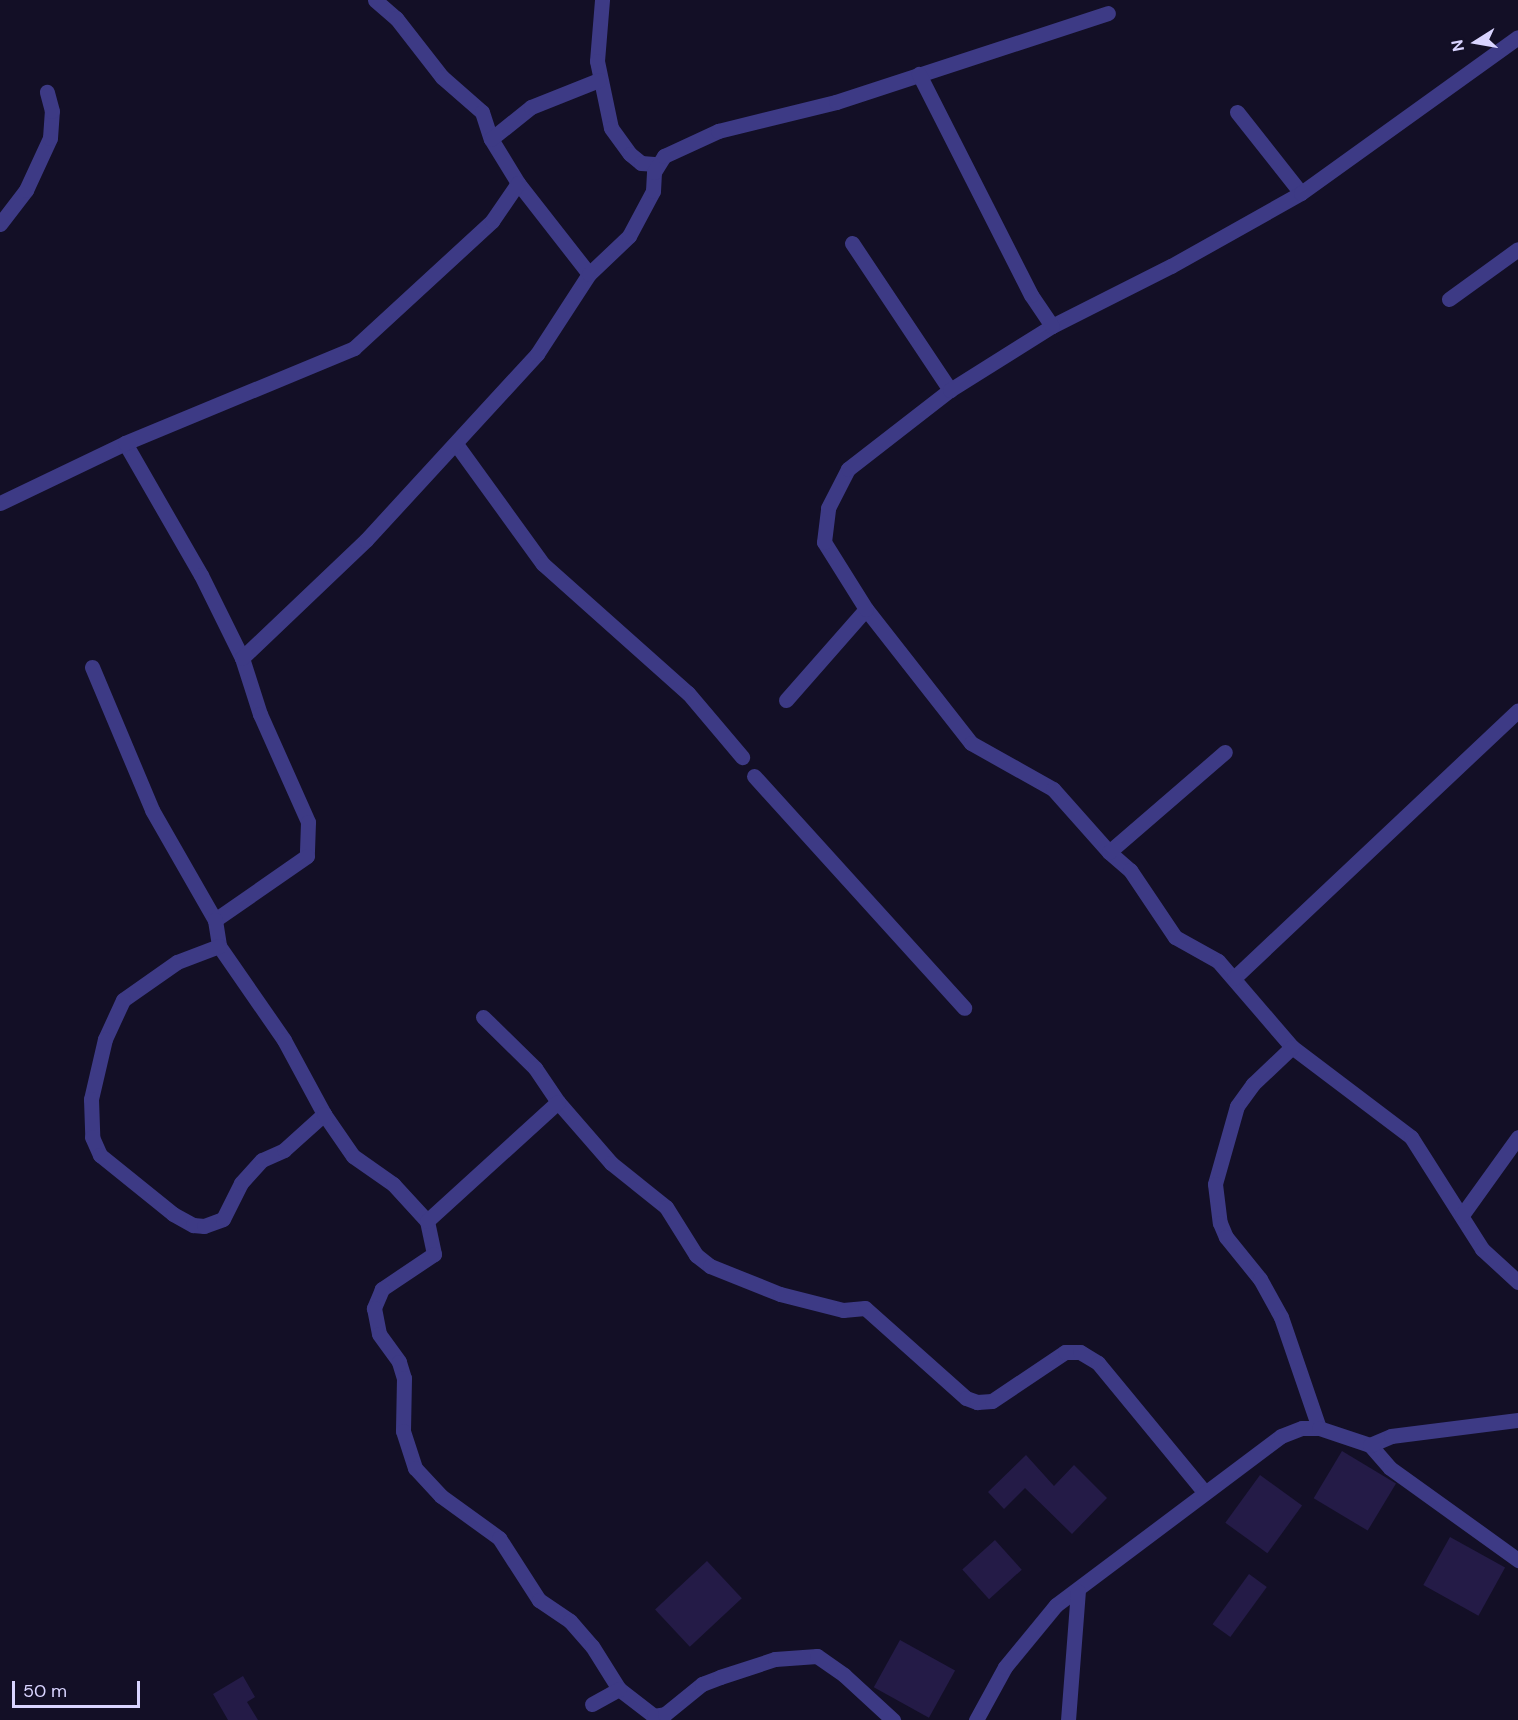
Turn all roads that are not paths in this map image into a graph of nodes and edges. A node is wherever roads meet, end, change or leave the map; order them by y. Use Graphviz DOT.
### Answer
graph roads {
  1 [pos="375,0"];
  2 [pos="602,0"];
  3 [pos="1108,13"];
  4 [pos="1518,37"];
  5 [pos="919,74"];
  6 [pos="599,80"];
  7 [pos="46,92"];
  8 [pos="1237,112"];
  9 [pos="491,139"];
  10 [pos="657,164"];
  11 [pos="518,183"];
  12 [pos="1301,193"];
  13 [pos="0,224"];
  14 [pos="852,243"];
  15 [pos="1518,249"];
  16 [pos="589,274"];
  17 [pos="1449,299"];
  18 [pos="1052,326"];
  19 [pos="950,390"];
  20 [pos="125,443"];
  21 [pos="456,444"];
  22 [pos="0,503"];
  23 [pos="866,609"];
  24 [pos="242,658"];
  25 [pos="92,668"];
  26 [pos="786,700"];
  27 [pos="1518,710"];
  28 [pos="1225,752"];
  29 [pos="742,757"];
  30 [pos="754,776"];
  31 [pos="1108,852"];
  32 [pos="215,920"];
  33 [pos="219,946"];
  34 [pos="1234,978"];
  35 [pos="964,1008"];
  36 [pos="483,1017"];
  37 [pos="1292,1047"];
  38 [pos="558,1102"];
  39 [pos="324,1114"];
  40 [pos="1518,1137"];
  41 [pos="1462,1215"];
  42 [pos="427,1221"];
  43 [pos="1518,1282"];
  44 [pos="1518,1420"];
  45 [pos="1319,1428"];
  46 [pos="1370,1445"];
  47 [pos="1205,1493"];
  48 [pos="1518,1560"];
  49 [pos="1078,1591"];
  50 [pos="619,1689"];
  51 [pos="592,1704"];
  52 [pos="893,1720"];
  53 [pos="976,1720"];
  54 [pos="1068,1720"];
  1 -- 9 [label="street"];
  2 -- 6 [label="street"];
  3 -- 5 [label="street"];
  4 -- 12 [label="street"];
  5 -- 10 [label="street"];
  5 -- 18 [label="street"];
  6 -- 9 [label="street"];
  6 -- 10 [label="street"];
  7 -- 13 [label="street"];
  8 -- 12 [label="street"];
  9 -- 11 [label="street"];
  10 -- 16 [label="street"];
  11 -- 16 [label="street"];
  11 -- 20 [label="street"];
  12 -- 18 [label="street"];
  14 -- 19 [label="street"];
  15 -- 17 [label="street"];
  16 -- 21 [label="street"];
  18 -- 19 [label="street"];
  19 -- 23 [label="street"];
  20 -- 22 [label="street"];
  20 -- 24 [label="street"];
  21 -- 24 [label="street"];
  21 -- 29 [label="street"];
  23 -- 26 [label="street"];
  23 -- 31 [label="street"];
  24 -- 32 [label="street"];
  25 -- 32 [label="street"];
  27 -- 34 [label="street"];
  28 -- 31 [label="street"];
  30 -- 35 [label="street"];
  31 -- 34 [label="street"];
  32 -- 33 [label="street"];
  33 -- 39 [label="street"];
  33 -- 39 [label="street"];
  34 -- 37 [label="street"];
  36 -- 38 [label="street"];
  37 -- 41 [label="street"];
  37 -- 45 [label="street"];
  38 -- 42 [label="street"];
  38 -- 47 [label="street"];
  39 -- 42 [label="street"];
  40 -- 41 [label="street"];
  41 -- 43 [label="street"];
  42 -- 50 [label="street"];
  44 -- 46 [label="street"];
  45 -- 46 [label="street"];
  45 -- 47 [label="street"];
  46 -- 48 [label="street"];
  47 -- 49 [label="street"];
  49 -- 53 [label="street"];
  49 -- 54 [label="street"];
  50 -- 51 [label="street"];
  50 -- 52 [label="street"];
}
